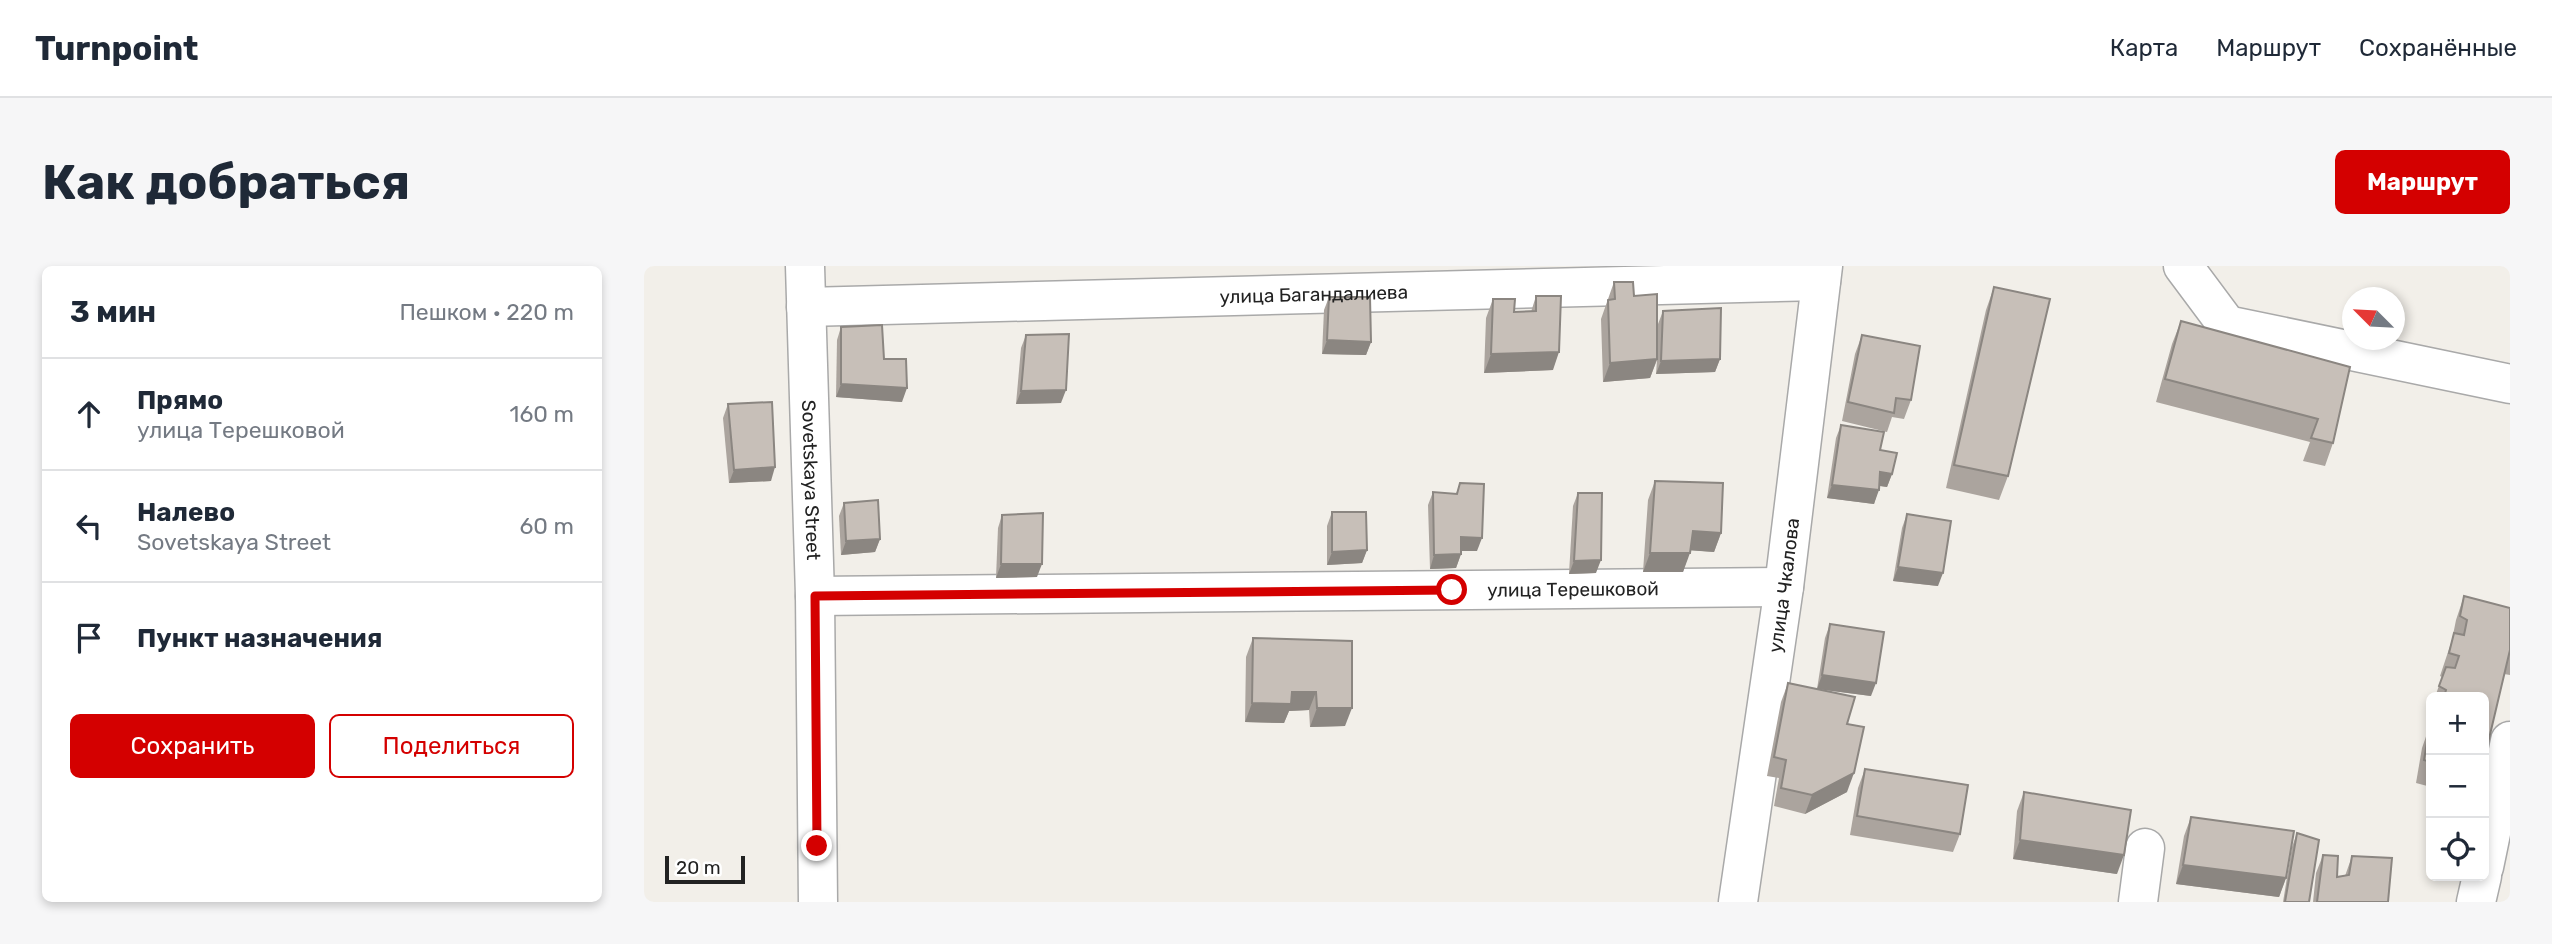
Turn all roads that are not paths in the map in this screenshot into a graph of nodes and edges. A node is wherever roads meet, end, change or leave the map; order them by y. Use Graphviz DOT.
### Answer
graph roads {
  1 [pos="805,266"];
  2 [pos="2183,266"];
  3 [pos="1822,273"];
  4 [pos="806,307"];
  5 [pos="2510,384"];
  6 [pos="1784,587"];
  7 [pos="815,596"];
  8 [pos="2510,741"];
  9 [pos="2489,843"];
  10 [pos="2145,848"];
  11 [pos="2481,881"];
  12 [pos="818,902"];
  13 [pos="1738,902"];
  14 [pos="2138,902"];
  15 [pos="2476,902"];
  1 -- 4 [label="street, Sovetskaya Street"];
  2 -- 5 [label="street"];
  3 -- 4 [label="street, улица Багандалиева"];
  3 -- 6 [label="street, улица Чкалова"];
  4 -- 7 [label="street, Sovetskaya Street"];
  6 -- 7 [label="street, улица Терешковой"];
  6 -- 13 [label="street, улица Чкалова"];
  7 -- 12 [label="street, Sovetskaya Street"];
  8 -- 9 [label="street"];
  10 -- 14 [label="street"];
  11 -- 15 [label="street"];
}
